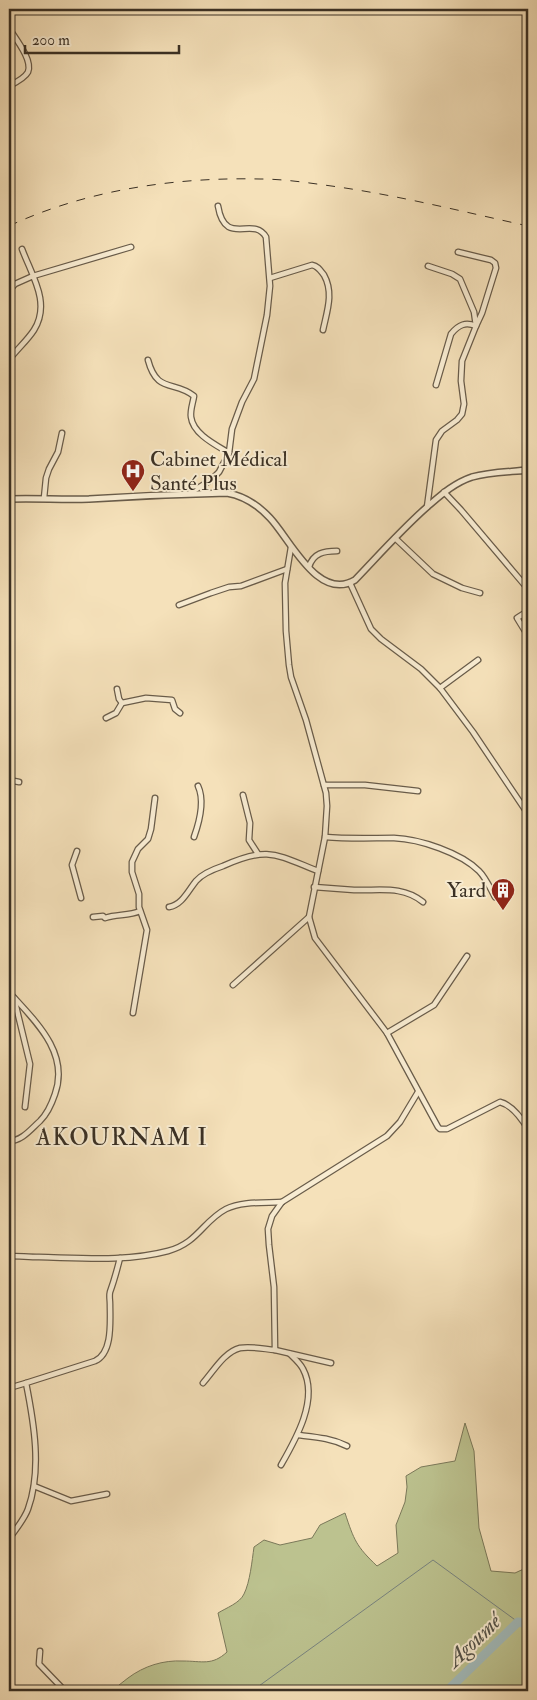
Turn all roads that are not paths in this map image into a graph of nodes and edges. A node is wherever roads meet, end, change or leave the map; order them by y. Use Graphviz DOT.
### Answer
graph roads {
  1 [pos="9,28"];
  2 [pos="9,86"];
  3 [pos="218,206"];
  4 [pos="131,247"];
  5 [pos="22,249"];
  6 [pos="458,252"];
  7 [pos="428,266"];
  8 [pos="33,276"];
  9 [pos="270,278"];
  10 [pos="9,291"];
  11 [pos="476,326"];
  12 [pos="323,330"];
  13 [pos="9,360"];
  14 [pos="148,360"];
  15 [pos="436,385"];
  16 [pos="62,433"];
  17 [pos="229,453"];
  18 [pos="528,470"];
  19 [pos="444,492"];
  20 [pos="189,494"];
  21 [pos="9,498"];
  22 [pos="44,498"];
  23 [pos="427,507"];
  24 [pos="395,538"];
  25 [pos="292,547"];
  26 [pos="337,551"];
  27 [pos="309,567"];
  28 [pos="287,569"];
  29 [pos="350,583"];
  30 [pos="528,589"];
  31 [pos="480,593"];
  32 [pos="179,605"];
  33 [pos="528,610"];
  34 [pos="528,636"];
  35 [pos="478,660"];
  36 [pos="440,688"];
  37 [pos="117,689"];
  38 [pos="122,703"];
  39 [pos="180,713"];
  40 [pos="106,718"];
  41 [pos="9,780"];
  42 [pos="19,782"];
  43 [pos="324,785"];
  44 [pos="198,786"];
  45 [pos="418,791"];
  46 [pos="243,795"];
  47 [pos="154,798"];
  48 [pos="528,814"];
  49 [pos="325,837"];
  50 [pos="194,838"];
  51 [pos="77,851"];
  52 [pos="258,854"];
  53 [pos="318,871"];
  54 [pos="314,887"];
  55 [pos="495,897"];
  56 [pos="80,898"];
  57 [pos="423,902"];
  58 [pos="169,907"];
  59 [pos="140,911"];
  60 [pos="93,917"];
  61 [pos="309,917"];
  62 [pos="467,956"];
  63 [pos="233,985"];
  64 [pos="9,992"];
  65 [pos="13,997"];
  66 [pos="133,1013"];
  67 [pos="387,1033"];
  68 [pos="418,1092"];
  69 [pos="25,1107"];
  70 [pos="528,1129"];
  71 [pos="9,1141"];
  72 [pos="282,1202"];
  73 [pos="9,1256"];
  74 [pos="120,1258"];
  75 [pos="275,1350"];
  76 [pos="290,1354"];
  77 [pos="331,1363"];
  78 [pos="26,1383"];
  79 [pos="204,1383"];
  80 [pos="9,1388"];
  81 [pos="298,1435"];
  82 [pos="347,1446"];
  83 [pos="281,1465"];
  84 [pos="34,1486"];
  85 [pos="107,1494"];
  86 [pos="9,1539"];
  87 [pos="40,1651"];
  88 [pos="65,1691"];
  1 -- 2 [label="street"];
  3 -- 9 [label="street"];
  4 -- 8 [label="street"];
  5 -- 8 [label="street"];
  6 -- 11 [label="street"];
  7 -- 11 [label="street"];
  8 -- 10 [label="street"];
  8 -- 13 [label="street"];
  9 -- 12 [label="street"];
  9 -- 17 [label="street"];
  11 -- 15 [label="street"];
  11 -- 23 [label="street"];
  14 -- 17 [label="street"];
  16 -- 22 [label="street"];
  17 -- 20 [label="street"];
  18 -- 19 [label="street"];
  19 -- 23 [label="street"];
  19 -- 30 [label="street"];
  20 -- 22 [label="street"];
  20 -- 25 [label="street"];
  21 -- 22 [label="street"];
  23 -- 24 [label="street"];
  24 -- 29 [label="street"];
  24 -- 31 [label="street"];
  25 -- 27 [label="street"];
  25 -- 28 [label="street"];
  26 -- 27 [label="street"];
  27 -- 29 [label="street"];
  28 -- 32 [label="street"];
  28 -- 43 [label="street"];
  29 -- 36 [label="street"];
  33 -- 34 [label="street"];
  35 -- 36 [label="street"];
  36 -- 48 [label="street"];
  37 -- 38 [label="street"];
  38 -- 39 [label="street"];
  38 -- 40 [label="street"];
  41 -- 42 [label="street"];
  43 -- 45 [label="street"];
  43 -- 49 [label="street"];
  44 -- 50 [label="street"];
  46 -- 52 [label="street"];
  47 -- 59 [label="street"];
  49 -- 53 [label="street"];
  49 -- 55 [label="street"];
  51 -- 56 [label="street"];
  52 -- 53 [label="street"];
  52 -- 58 [label="street"];
  53 -- 54 [label="street"];
  54 -- 57 [label="street"];
  54 -- 61 [label="street"];
  59 -- 60 [label="street"];
  59 -- 66 [label="street"];
  61 -- 63 [label="street"];
  61 -- 67 [label="street"];
  62 -- 67 [label="street"];
  64 -- 65 [label="street"];
  65 -- 69 [label="street"];
  65 -- 71 [label="street"];
  67 -- 68 [label="street"];
  68 -- 70 [label="street"];
  68 -- 72 [label="street"];
  72 -- 74 [label="street"];
  72 -- 75 [label="street"];
  73 -- 74 [label="street"];
  74 -- 78 [label="street"];
  75 -- 76 [label="street"];
  75 -- 79 [label="street"];
  76 -- 77 [label="street"];
  76 -- 81 [label="street"];
  78 -- 80 [label="street"];
  78 -- 84 [label="street"];
  81 -- 82 [label="street"];
  81 -- 83 [label="street"];
  84 -- 85 [label="street"];
  84 -- 86 [label="street"];
  87 -- 88 [label="street"];
}
